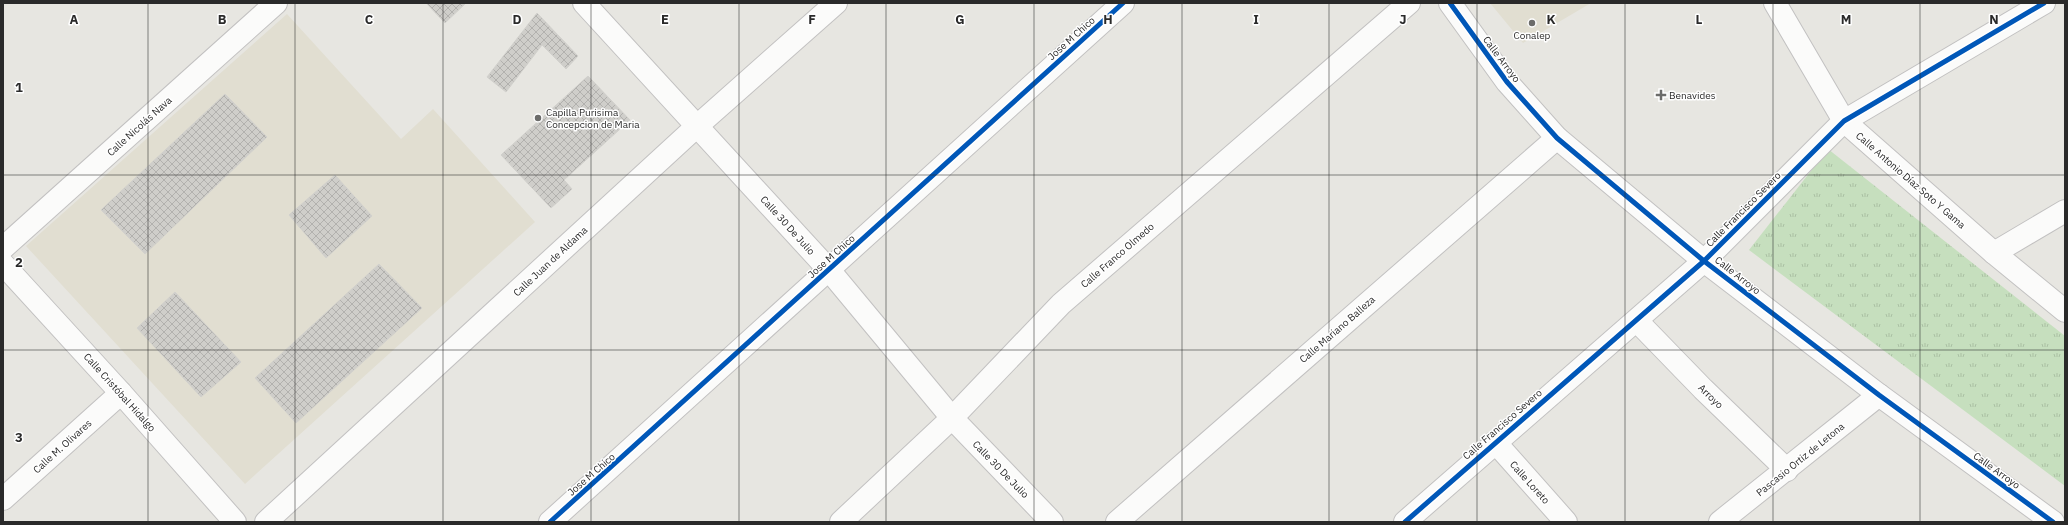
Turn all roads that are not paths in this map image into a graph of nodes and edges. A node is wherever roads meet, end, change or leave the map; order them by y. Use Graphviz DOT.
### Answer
graph roads {
  1 [pos="276,3"];
  2 [pos="584,3"];
  3 [pos="836,3"];
  4 [pos="1123,3"];
  5 [pos="1408,3"];
  6 [pos="1450,3"];
  7 [pos="1775,3"];
  8 [pos="2044,3"];
  9 [pos="1844,121"];
  10 [pos="696,127"];
  11 [pos="1557,138"];
  12 [pos="2065,211"];
  13 [pos="3,248"];
  14 [pos="1994,253"];
  15 [pos="1704,261"];
  16 [pos="3,264"];
  17 [pos="828,270"];
  18 [pos="2065,311"];
  19 [pos="1637,321"];
  20 [pos="121,393"];
  21 [pos="1879,395"];
  22 [pos="952,418"];
  23 [pos="1495,442"];
  24 [pos="1787,470"];
  25 [pos="3,499"];
  26 [pos="2045,520"];
  27 [pos="235,522"];
  28 [pos="266,522"];
  29 [pos="550,522"];
  30 [pos="841,522"];
  31 [pos="1052,522"];
  32 [pos="1117,522"];
  33 [pos="1405,522"];
  34 [pos="1566,522"];
  35 [pos="1720,522"];
  1 -- 13 [label="street, Calle Nicolás Nava"];
  2 -- 10 [label="street, Calle 30 De Julio"];
  3 -- 10 [label="street, Calle Juan de Aldama"];
  4 -- 17 [label="street, Jose M Chico"];
  5 -- 22 [label="street, Calle Franco Olmedo"];
  6 -- 11 [label="street, Calle Arroyo"];
  7 -- 9 [label="street, Calle Antonio Díaz Soto Y Gama"];
  8 -- 9 [label="street, Calle Francisco Severo"];
  9 -- 14 [label="street, Calle Antonio Díaz Soto Y Gama"];
  9 -- 15 [label="street, Calle Francisco Severo"];
  10 -- 17 [label="street, Calle 30 De Julio"];
  10 -- 28 [label="street, Calle Juan de Aldama"];
  11 -- 15 [label="street, Calle Arroyo"];
  11 -- 32 [label="street, Calle Mariano Balleza"];
  12 -- 14 [label="street"];
  14 -- 18 [label="street, Calle Antonio Díaz Soto Y Gama"];
  15 -- 19 [label="street, Calle Francisco Severo"];
  15 -- 21 [label="street, Calle Arroyo"];
  16 -- 20 [label="street, Calle Cristóbal Hidalgo"];
  17 -- 22 [label="street, Calle 30 De Julio"];
  17 -- 29 [label="street, Jose M Chico"];
  19 -- 23 [label="street, Calle Francisco Severo"];
  19 -- 24 [label="street, Arroyo"];
  20 -- 25 [label="street, Calle M. Olivares"];
  20 -- 27 [label="street, Calle Cristóbal Hidalgo"];
  21 -- 24 [label="street, Pascasio Ortiz de Letona"];
  21 -- 26 [label="street, Calle Arroyo"];
  22 -- 30 [label="street, Calle Franco Olmedo"];
  22 -- 31 [label="street, Calle 30 De Julio"];
  23 -- 33 [label="street, Calle Francisco Severo"];
  23 -- 34 [label="street, Calle Loreto"];
  24 -- 35 [label="street, Pascasio Ortiz de Letona"];
}
